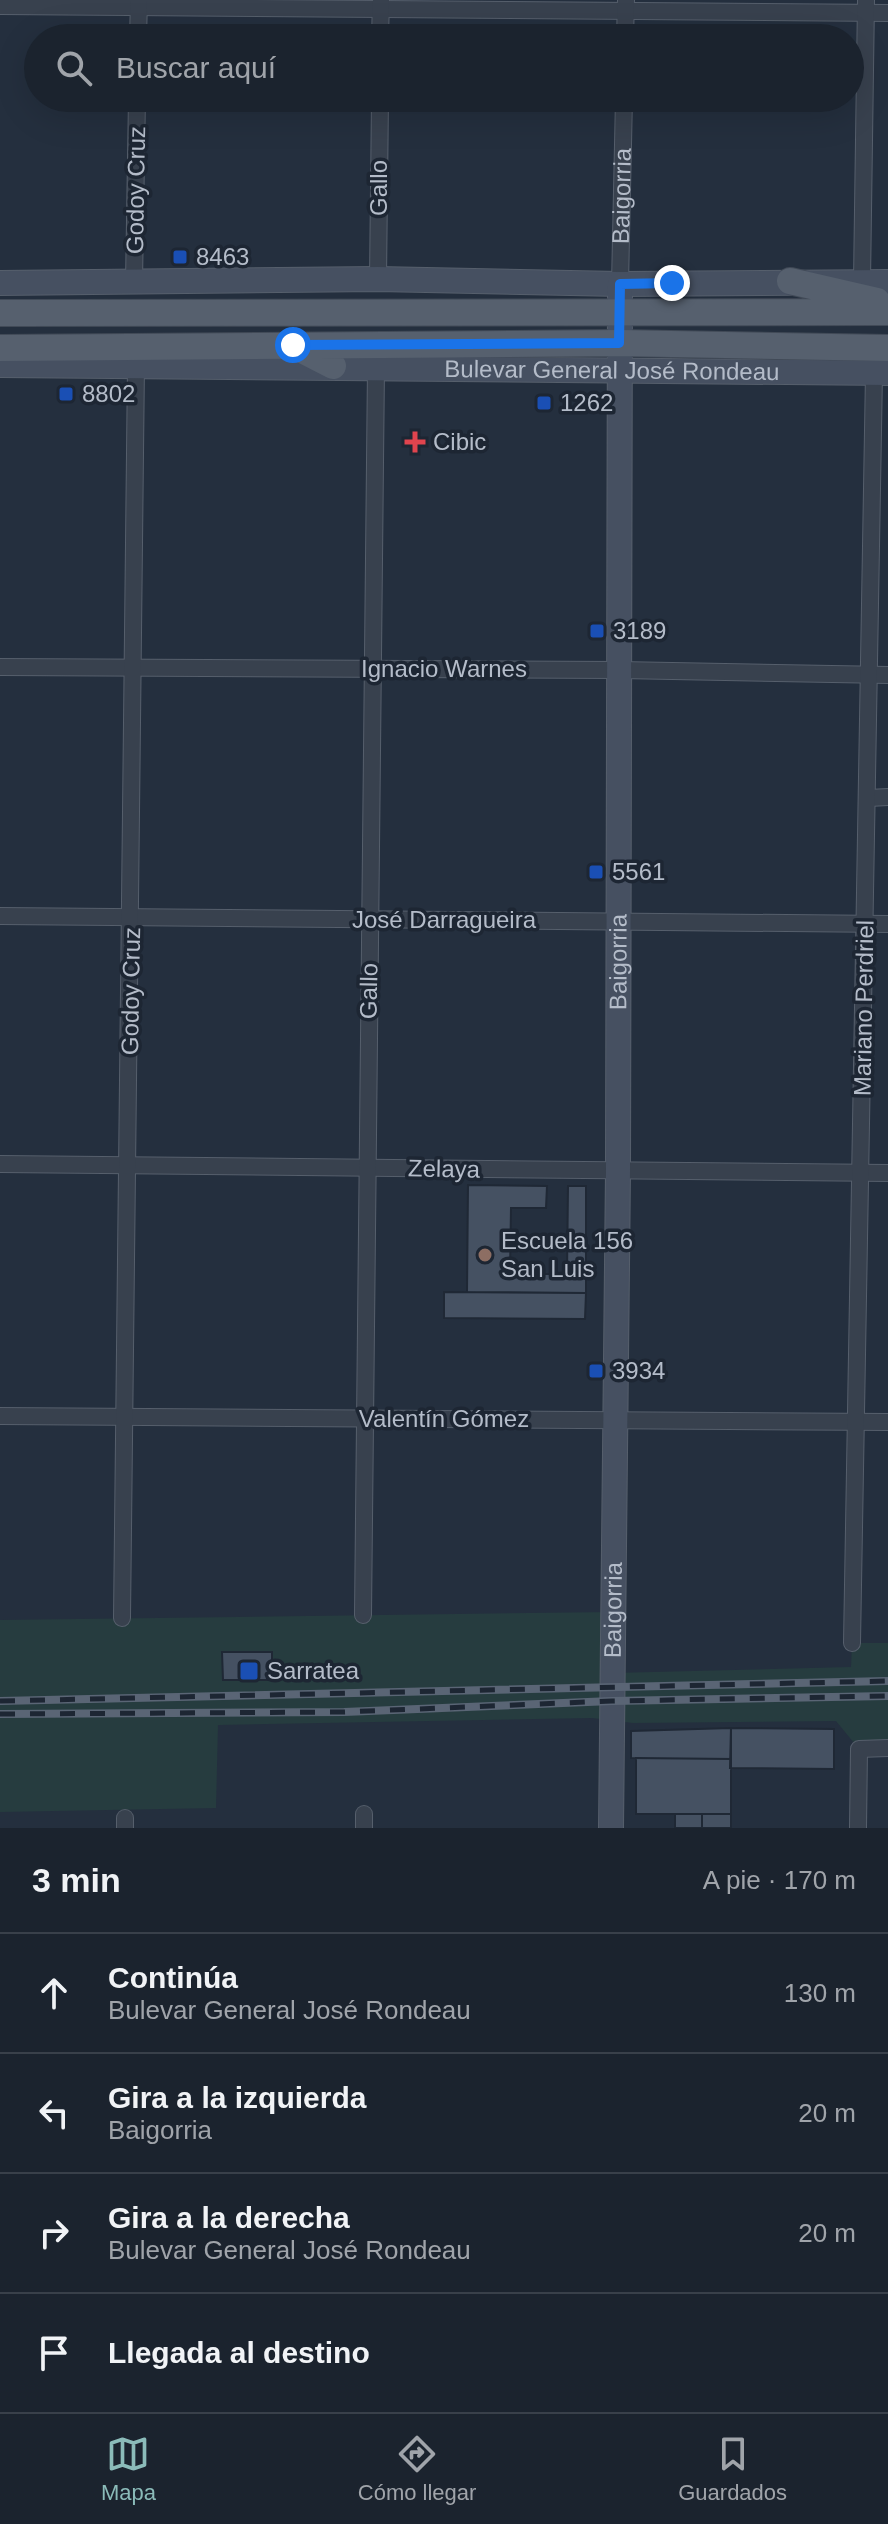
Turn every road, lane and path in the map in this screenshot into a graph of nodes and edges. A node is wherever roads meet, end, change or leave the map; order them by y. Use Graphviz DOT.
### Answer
graph roads {
  1 [pos="139,3"];
  2 [pos="380,4"];
  3 [pos="626,5"];
  4 [pos="0,6"];
  5 [pos="866,6"];
  6 [pos="888,13"];
  7 [pos="138,24"];
  8 [pos="137,112"];
  9 [pos="380,112"];
  10 [pos="624,112"];
  11 [pos="378,279"];
  12 [pos="790,281"];
  13 [pos="862,281"];
  14 [pos="134,282"];
  15 [pos="888,282"];
  16 [pos="0,283"];
  17 [pos="620,284"];
  18 [pos="888,303"];
  19 [pos="0,305"];
  20 [pos="620,310"];
  21 [pos="888,312"];
  22 [pos="0,313"];
  23 [pos="47,313"];
  24 [pos="619,343"];
  25 [pos="293,345"];
  26 [pos="0,348"];
  27 [pos="888,348"];
  28 [pos="136,364"];
  29 [pos="0,365"];
  30 [pos="333,366"];
  31 [pos="376,367"];
  32 [pos="618,370"];
  33 [pos="881,373"];
  34 [pos="0,667"];
  35 [pos="135,667"];
  36 [pos="373,668"];
  37 [pos="620,670"];
  38 [pos="880,675"];
  39 [pos="888,797"];
  40 [pos="869,798"];
  41 [pos="0,916"];
  42 [pos="132,918"];
  43 [pos="370,919"];
  44 [pos="619,922"];
  45 [pos="866,924"];
  46 [pos="888,924"];
  47 [pos="0,1164"];
  48 [pos="128,1166"];
  49 [pos="368,1168"];
  50 [pos="618,1171"];
  51 [pos="861,1173"];
  52 [pos="888,1173"];
  53 [pos="0,1416"];
  54 [pos="125,1416"];
  55 [pos="365,1418"];
  56 [pos="614,1420"];
  57 [pos="856,1422"];
  58 [pos="888,1422"];
  59 [pos="363,1615"];
  60 [pos="122,1618"];
  61 [pos="852,1643"];
  62 [pos="888,1748"];
  63 [pos="611,1828"];
  64 [pos="858,1828"];
  1 -- 2 [label="street"];
  1 -- 4 [label="street"];
  1 -- 7 [label="street"];
  2 -- 3 [label="street"];
  3 -- 5 [label="street"];
  5 -- 6 [label="street"];
  5 -- 13 [label="street"];
  8 -- 14 [label="street, Godoy Cruz"];
  9 -- 11 [label="street, Gallo"];
  10 -- 17 [label="street, Baigorria"];
  11 -- 14 [label="main road"];
  11 -- 17 [label="main road"];
  12 -- 13 [label="main road"];
  12 -- 17 [label="main road"];
  12 -- 18 [label="main road"];
  13 -- 15 [label="main road"];
  14 -- 16 [label="main road"];
  17 -- 20 [label="main road, Baigorria"];
  19 -- 23 [label="main road"];
  20 -- 21 [label="main road"];
  20 -- 23 [label="main road"];
  20 -- 24 [label="main road, Baigorria"];
  22 -- 23 [label="main road"];
  24 -- 25 [label="main road, Bulevar General José Rondeau"];
  24 -- 27 [label="main road, Bulevar General José Rondeau"];
  24 -- 32 [label="main road, Baigorria"];
  25 -- 26 [label="main road, Bulevar General José Rondeau"];
  25 -- 30 [label="main road"];
  28 -- 29 [label="main road, Bulevar General José Rondeau"];
  28 -- 30 [label="main road, Bulevar General José Rondeau"];
  28 -- 35 [label="street, Godoy Cruz"];
  30 -- 31 [label="main road, Bulevar General José Rondeau"];
  31 -- 32 [label="main road, Bulevar General José Rondeau"];
  31 -- 36 [label="street, Gallo"];
  32 -- 33 [label="main road, Bulevar General José Rondeau"];
  32 -- 37 [label="main road, Baigorria"];
  33 -- 38 [label="street, Mariano Perdriel"];
  34 -- 35 [label="street, Ignacio Warnes"];
  35 -- 36 [label="street, Ignacio Warnes"];
  35 -- 42 [label="street, Godoy Cruz"];
  36 -- 37 [label="street, Ignacio Warnes"];
  36 -- 43 [label="street, Gallo"];
  37 -- 38 [label="street, Ignacio Warnes"];
  37 -- 44 [label="main road, Baigorria"];
  38 -- 40 [label="street, Mariano Perdriel"];
  39 -- 40 [label="street"];
  40 -- 45 [label="street, Mariano Perdriel"];
  41 -- 42 [label="street, José Darragueira"];
  42 -- 43 [label="street, José Darragueira"];
  42 -- 48 [label="street, Godoy Cruz"];
  43 -- 44 [label="street, José Darragueira"];
  43 -- 49 [label="street, Gallo"];
  44 -- 45 [label="street, José Darragueira"];
  44 -- 50 [label="main road, Baigorria"];
  45 -- 46 [label="street, José Darragueira"];
  45 -- 51 [label="street, Mariano Perdriel"];
  47 -- 48 [label="street, Zelaya"];
  48 -- 49 [label="street, Zelaya"];
  48 -- 54 [label="street, Godoy Cruz"];
  49 -- 50 [label="street, Zelaya"];
  49 -- 55 [label="street, Gallo"];
  50 -- 51 [label="street, Zelaya"];
  50 -- 56 [label="main road, Baigorria"];
  51 -- 52 [label="street, Zelaya"];
  51 -- 57 [label="street, Mariano Perdriel"];
  53 -- 54 [label="street, Valentín Gómez"];
  54 -- 55 [label="street, Valentín Gómez"];
  54 -- 60 [label="street, Godoy Cruz"];
  55 -- 56 [label="street, Valentín Gómez"];
  55 -- 59 [label="street, Gallo"];
  56 -- 57 [label="street, Valentín Gómez"];
  56 -- 63 [label="main road, Baigorria"];
  57 -- 58 [label="street, Valentín Gómez"];
  57 -- 61 [label="street, Mariano Perdriel"];
  62 -- 64 [label="street"];
}
